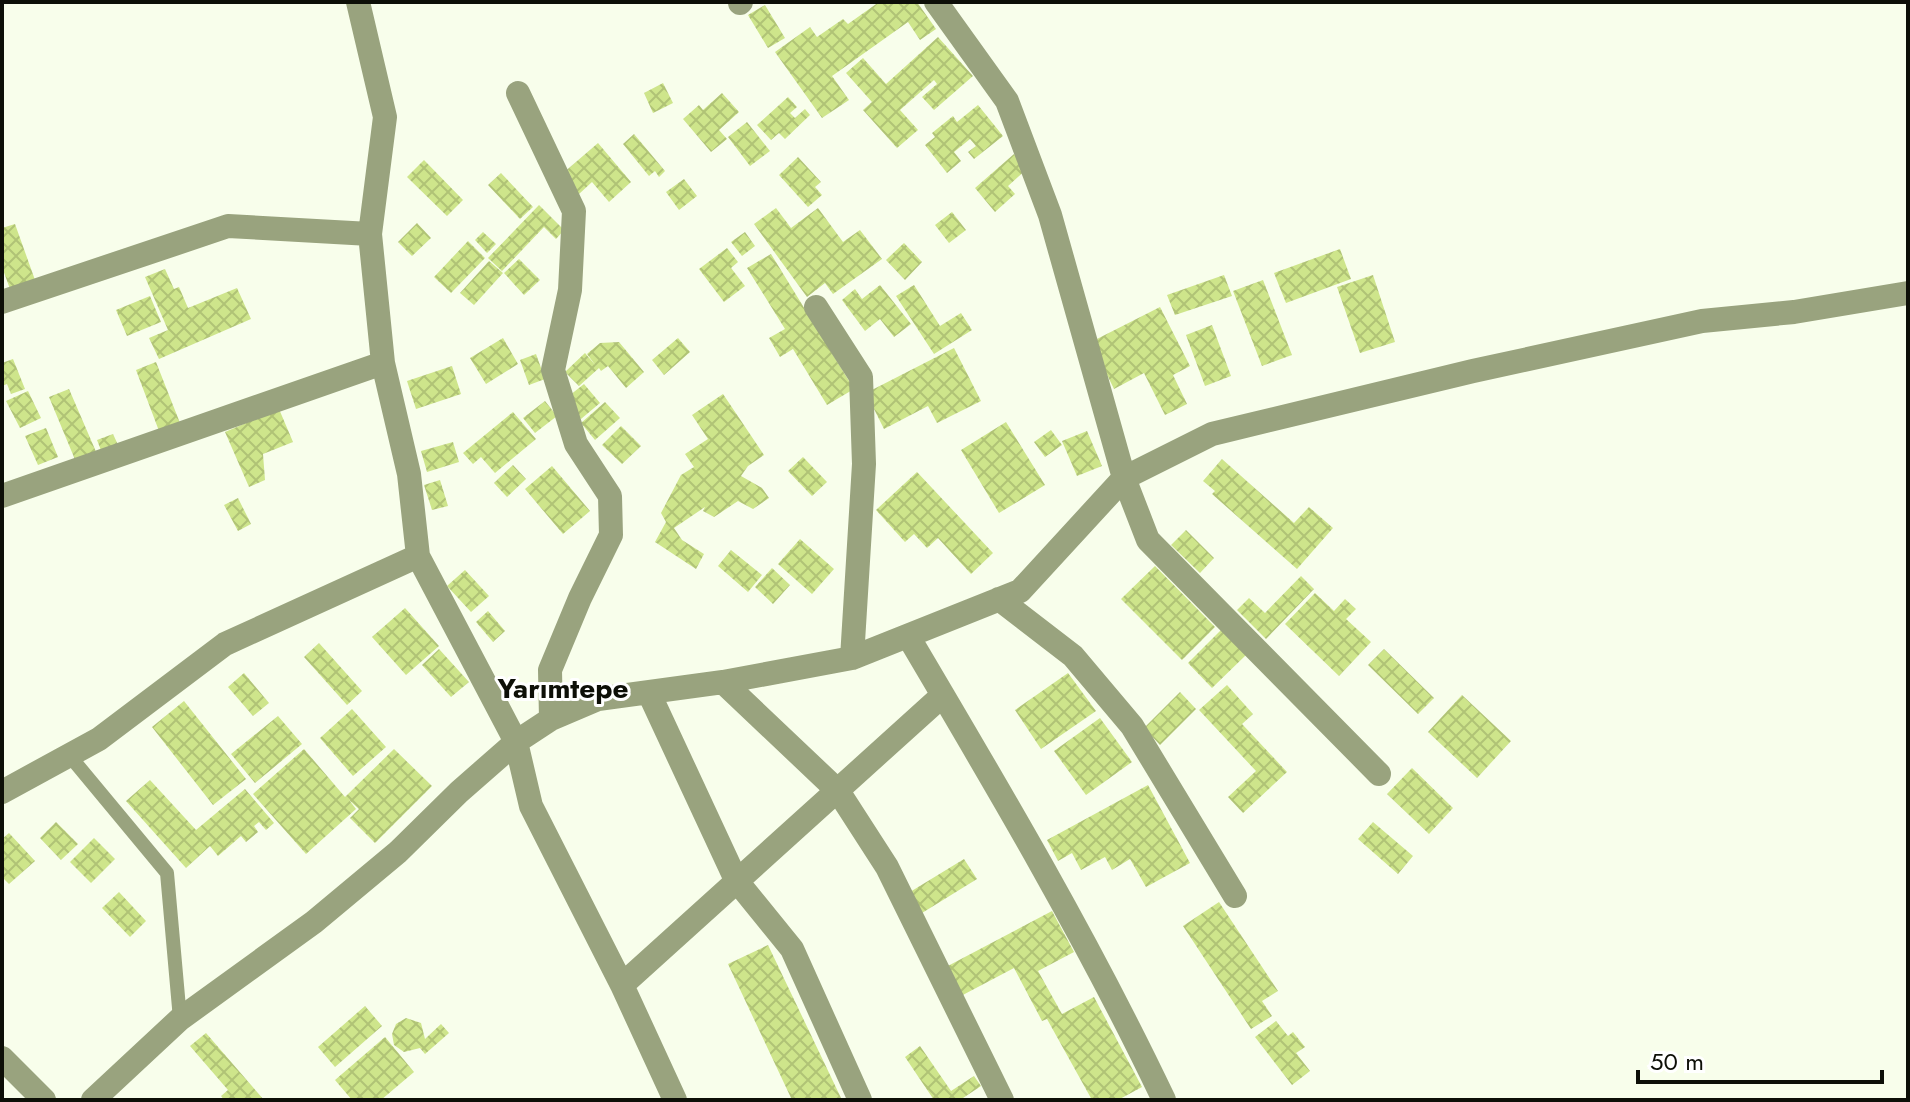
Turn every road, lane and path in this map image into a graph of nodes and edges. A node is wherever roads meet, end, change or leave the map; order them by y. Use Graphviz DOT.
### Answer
graph roads {
  1 [pos="358,2"];
  2 [pos="936,2"];
  3 [pos="518,93"];
  4 [pos="370,234"];
  5 [pos="1908,293"];
  6 [pos="2,302"];
  7 [pos="816,307"];
  8 [pos="383,363"];
  9 [pos="1124,478"];
  10 [pos="2,496"];
  11 [pos="418,556"];
  12 [pos="999,599"];
  13 [pos="908,636"];
  14 [pos="852,658"];
  15 [pos="723,682"];
  16 [pos="649,693"];
  17 [pos="943,695"];
  18 [pos="551,719"];
  19 [pos="516,742"];
  20 [pos="69,755"];
  21 [pos="1379,774"];
  22 [pos="838,791"];
  23 [pos="2,792"];
  24 [pos="736,880"];
  25 [pos="1235,896"];
  26 [pos="622,985"];
  27 [pos="180,1019"];
  28 [pos="2,1058"];
  29 [pos="44,1100"];
  30 [pos="93,1100"];
  31 [pos="675,1100"];
  32 [pos="860,1100"];
  33 [pos="1002,1100"];
  34 [pos="1164,1100"];
  1 -- 4 [label="street"];
  2 -- 9 [label="street"];
  3 -- 18 [label="street"];
  4 -- 6 [label="street"];
  4 -- 8 [label="street"];
  5 -- 9 [label="street"];
  7 -- 14 [label="street"];
  8 -- 10 [label="street"];
  8 -- 11 [label="street"];
  9 -- 12 [label="street"];
  9 -- 21 [label="street"];
  11 -- 19 [label="street"];
  11 -- 20 [label="street"];
  12 -- 13 [label="street"];
  12 -- 25 [label="street"];
  13 -- 14 [label="street"];
  13 -- 17 [label="street"];
  14 -- 15 [label="street"];
  15 -- 16 [label="street"];
  15 -- 22 [label="street"];
  16 -- 18 [label="street"];
  16 -- 24 [label="street"];
  17 -- 22 [label="street"];
  17 -- 34 [label="street"];
  18 -- 19 [label="street"];
  19 -- 26 [label="street"];
  19 -- 27 [label="street"];
  20 -- 23 [label="street"];
  20 -- 27 [label="lane"];
  22 -- 24 [label="street"];
  22 -- 33 [label="street"];
  24 -- 26 [label="street"];
  24 -- 32 [label="street"];
  26 -- 31 [label="street"];
  27 -- 30 [label="street"];
  28 -- 29 [label="street"];
}
